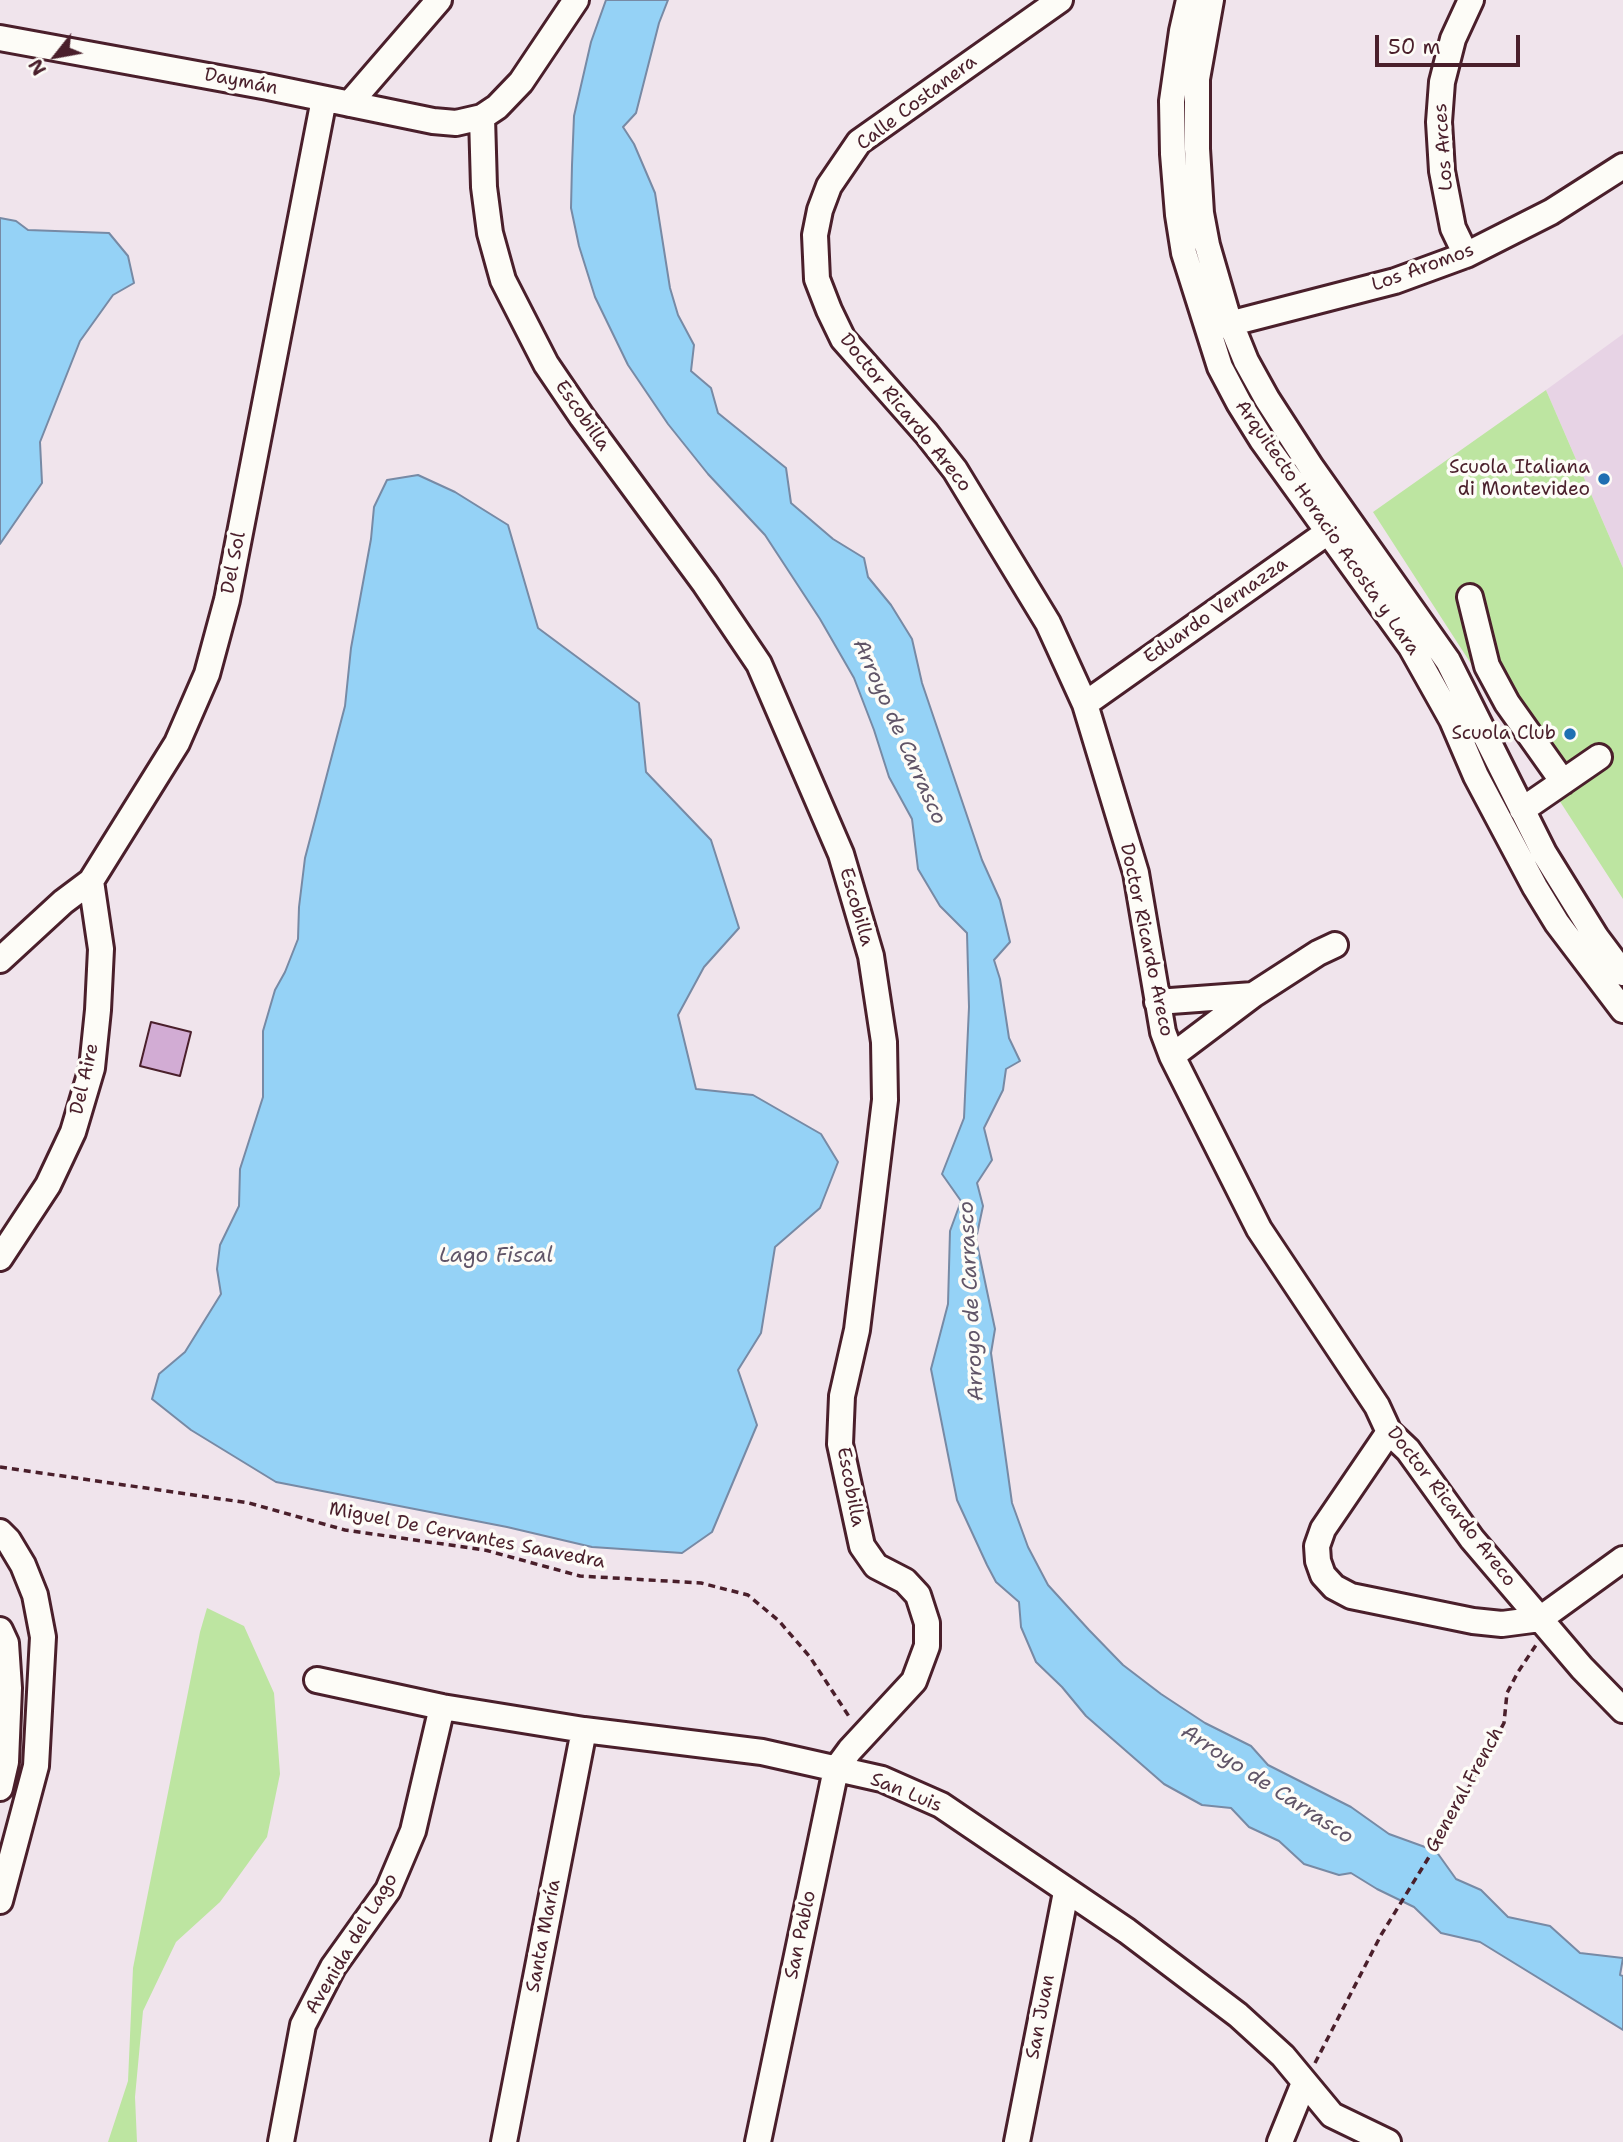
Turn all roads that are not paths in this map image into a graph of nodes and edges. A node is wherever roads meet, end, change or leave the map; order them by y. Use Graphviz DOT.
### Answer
graph roads {
  1 [pos="439,0"];
  2 [pos="576,0"];
  3 [pos="1060,0"];
  4 [pos="1189,0"];
  5 [pos="1211,0"];
  6 [pos="1472,0"];
  7 [pos="0,38"];
  8 [pos="324,99"];
  9 [pos="349,104"];
  10 [pos="482,117"];
  11 [pos="1623,166"];
  12 [pos="1466,255"];
  13 [pos="817,279"];
  14 [pos="1230,324"];
  15 [pos="1206,330"];
  16 [pos="1338,525"];
  17 [pos="1469,597"];
  18 [pos="1085,704"];
  19 [pos="1599,757"];
  20 [pos="1563,782"];
  21 [pos="1522,810"];
  22 [pos="91,881"];
  23 [pos="1335,945"];
  24 [pos="0,960"];
  25 [pos="1623,973"];
  26 [pos="1253,995"];
  27 [pos="1157,1002"];
  28 [pos="1623,1010"];
  29 [pos="1172,1056"];
  30 [pos="0,1258"];
  31 [pos="1389,1432"];
  32 [pos="0,1532"];
  33 [pos="1623,1559"];
  34 [pos="1540,1619"];
  35 [pos="0,1630"];
  36 [pos="317,1680"];
  37 [pos="442,1707"];
  38 [pos="1623,1710"];
  39 [pos="584,1730"];
  40 [pos="862,1737"];
  41 [pos="6,1762"];
  42 [pos="36,1766"];
  43 [pos="836,1769"];
  44 [pos="0,1788"];
  45 [pos="1066,1892"];
  46 [pos="0,1901"];
  47 [pos="1304,2083"];
  48 [pos="281,2142"];
  49 [pos="503,2142"];
  50 [pos="758,2142"];
  51 [pos="1017,2142"];
  52 [pos="1280,2142"];
  53 [pos="1388,2142"];
  1 -- 9 [label="street"];
  2 -- 10 [label="street"];
  3 -- 13 [label="street, Calle Costanera"];
  4 -- 15 [label="street, Arquitecto Horacio Acosta y Lara"];
  5 -- 14 [label="street, Arquitecto Horacio Acosta y Lara"];
  6 -- 12 [label="street, Los Arces"];
  7 -- 8 [label="street, Daymán"];
  8 -- 9 [label="street, Daymán"];
  8 -- 22 [label="street, Del Sol"];
  9 -- 10 [label="street, Daymán"];
  10 -- 40 [label="street, Escobilla"];
  11 -- 12 [label="street, Los Aromos"];
  12 -- 14 [label="street, Los Aromos"];
  13 -- 18 [label="street, Doctor Ricardo Areco"];
  14 -- 15 [label="street, Los Aromos"];
  14 -- 16 [label="street, Arquitecto Horacio Acosta y Lara"];
  15 -- 16 [label="street, Arquitecto Horacio Acosta y Lara"];
  16 -- 18 [label="street, Eduardo Vernazza"];
  16 -- 21 [label="street, Arquitecto Horacio Acosta y Lara"];
  16 -- 28 [label="street, Arquitecto Horacio Acosta y Lara"];
  17 -- 20 [label="street"];
  18 -- 27 [label="street, Doctor Ricardo Areco"];
  19 -- 20 [label="street"];
  20 -- 21 [label="street"];
  21 -- 25 [label="street, Arquitecto Horacio Acosta y Lara"];
  22 -- 24 [label="street, Del Sol"];
  22 -- 30 [label="street, Del Aire"];
  23 -- 26 [label="street"];
  26 -- 27 [label="street"];
  26 -- 29 [label="street"];
  27 -- 29 [label="street, Doctor Ricardo Areco"];
  29 -- 31 [label="street, Doctor Ricardo Areco"];
  31 -- 34 [label="street, Doctor Ricardo Areco"];
  31 -- 34 [label="street"];
  32 -- 42 [label="street"];
  33 -- 34 [label="street"];
  34 -- 38 [label="street, Doctor Ricardo Areco"];
  35 -- 41 [label="street"];
  36 -- 37 [label="street, San Luis"];
  37 -- 39 [label="street, San Luis"];
  37 -- 48 [label="street, Avenida del Lago"];
  39 -- 43 [label="street, San Luis"];
  39 -- 49 [label="street, Santa María"];
  40 -- 43 [label="street, San Pablo"];
  41 -- 42 [label="street"];
  41 -- 44 [label="street"];
  42 -- 46 [label="street"];
  43 -- 45 [label="street, San Luis"];
  43 -- 50 [label="street, San Pablo"];
  45 -- 47 [label="street, San Luis"];
  45 -- 51 [label="street, San Juan"];
  47 -- 52 [label="street"];
  47 -- 53 [label="street, San Luis"];
}
